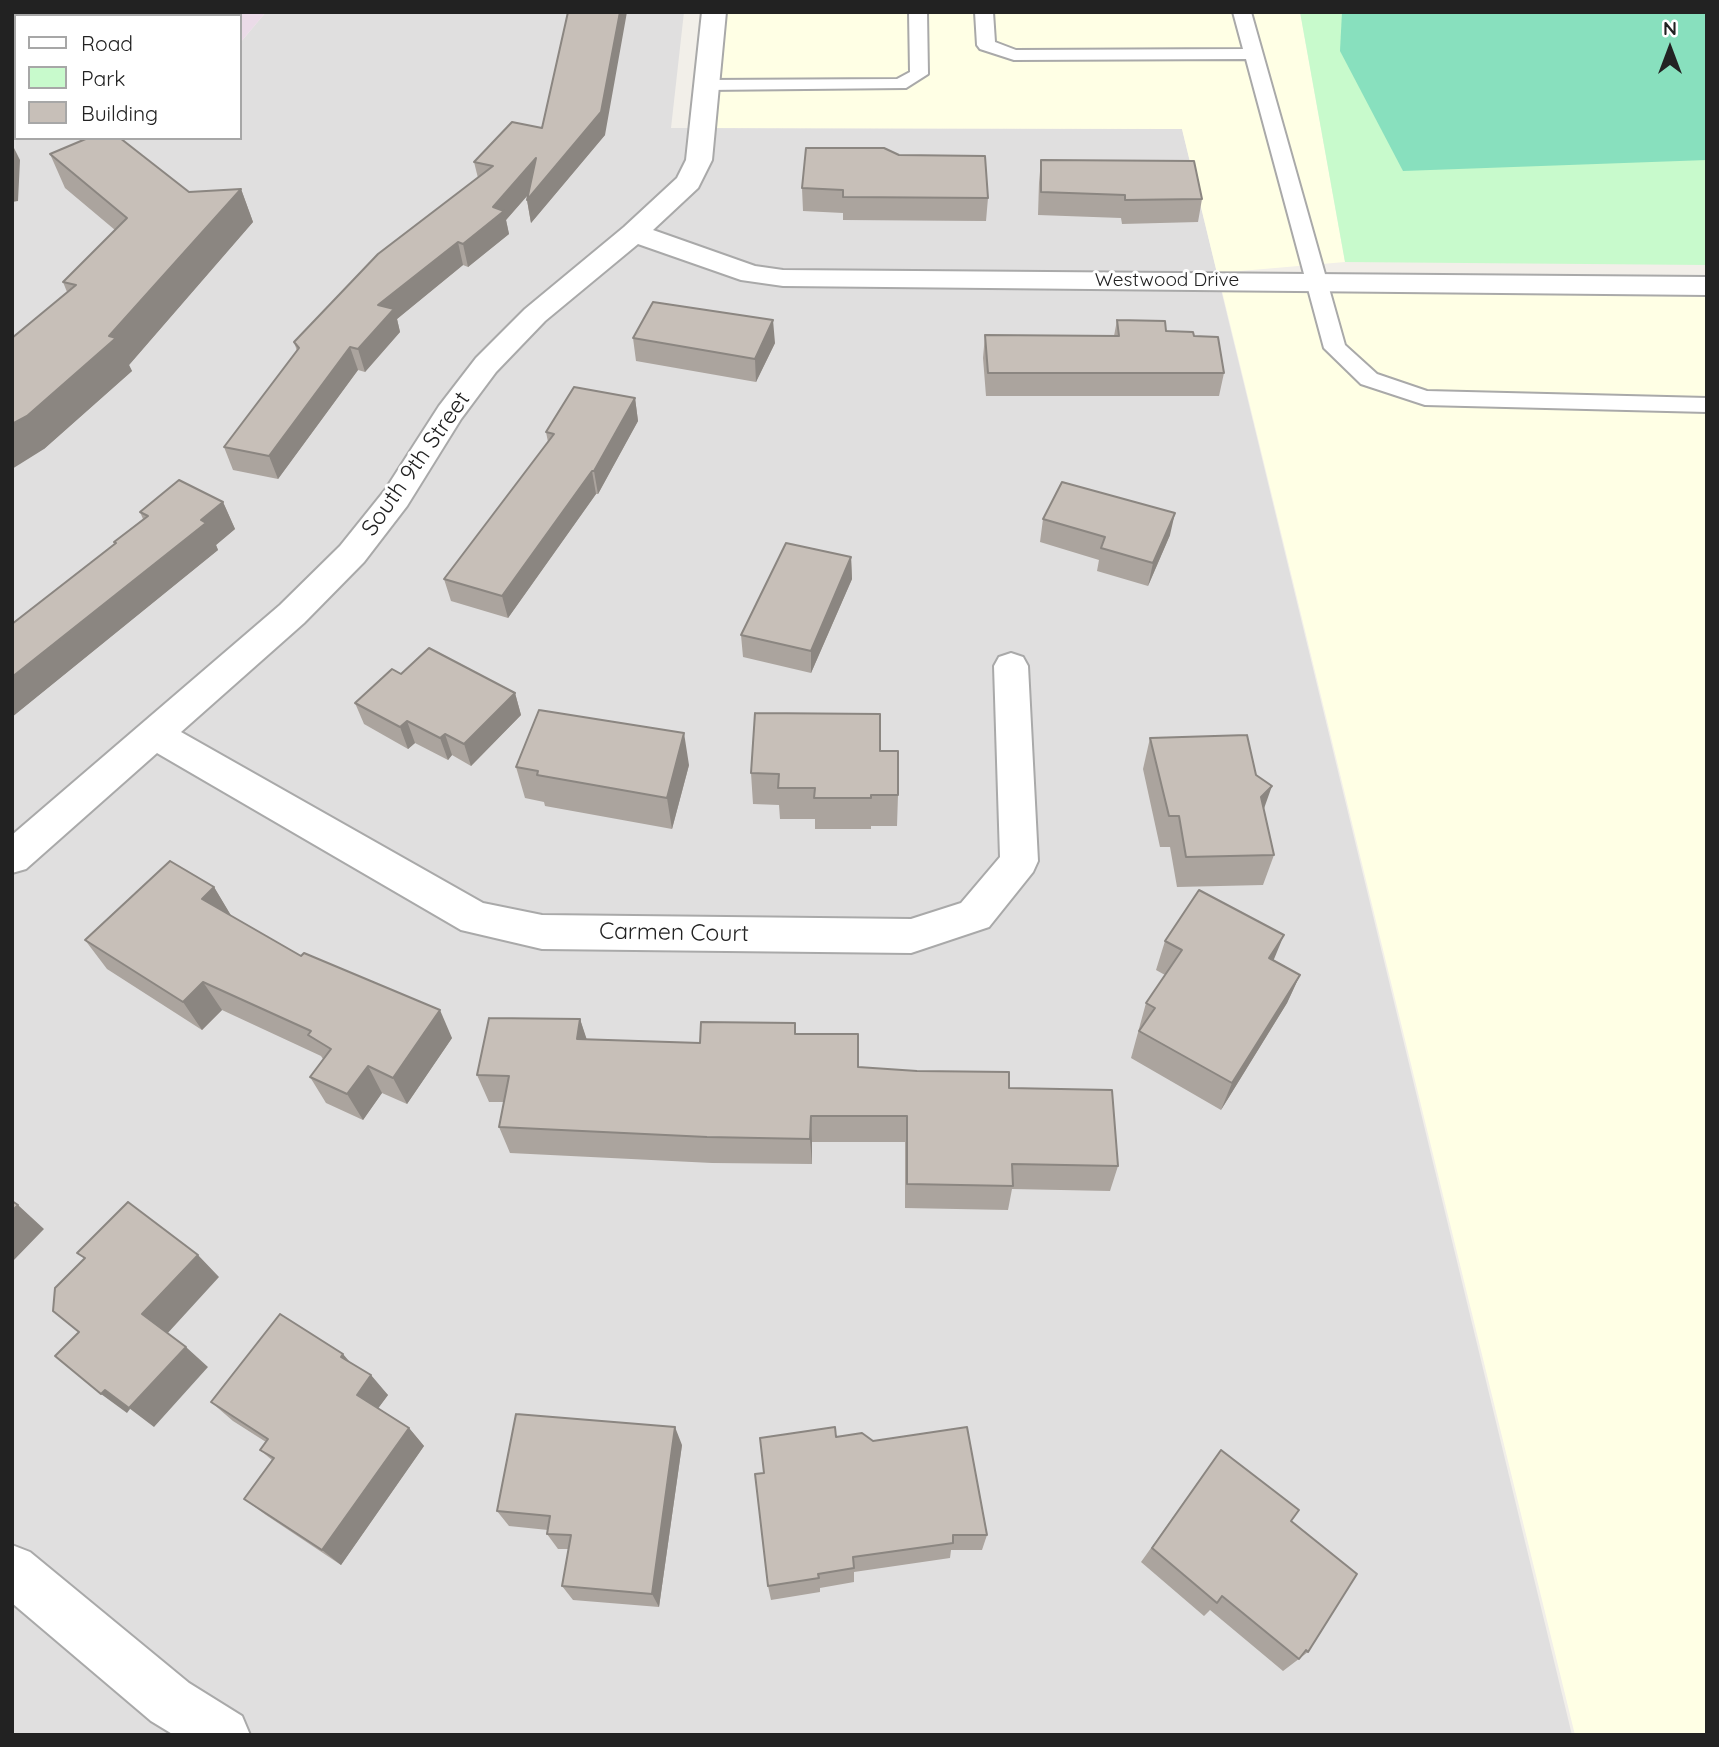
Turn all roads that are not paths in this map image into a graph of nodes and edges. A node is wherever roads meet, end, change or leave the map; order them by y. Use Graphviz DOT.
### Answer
graph roads {
  1 [pos="714,12"];
  2 [pos="918,12"];
  3 [pos="985,12"];
  4 [pos="1242,12"];
  5 [pos="1254,54"];
  6 [pos="706,85"];
  7 [pos="634,233"];
  8 [pos="1315,282"];
  9 [pos="1707,286"];
  10 [pos="1706,406"];
  11 [pos="1010,666"];
  12 [pos="155,734"];
  13 [pos="12,858"];
  14 [pos="12,1570"];
  15 [pos="223,1735"];
  1 -- 6 [label="street, South 9th Street"];
  2 -- 6 [label="lane"];
  3 -- 5 [label="lane"];
  4 -- 5 [label="lane"];
  5 -- 8 [label="lane"];
  6 -- 7 [label="street, South 9th Street"];
  7 -- 8 [label="street, Westwood Drive"];
  7 -- 12 [label="street, South 9th Street"];
  8 -- 9 [label="street, Westwood Drive"];
  8 -- 10 [label="lane"];
  11 -- 12 [label="street, Carmen Court"];
  12 -- 13 [label="street, South 9th Street"];
  14 -- 15 [label="street"];
}
